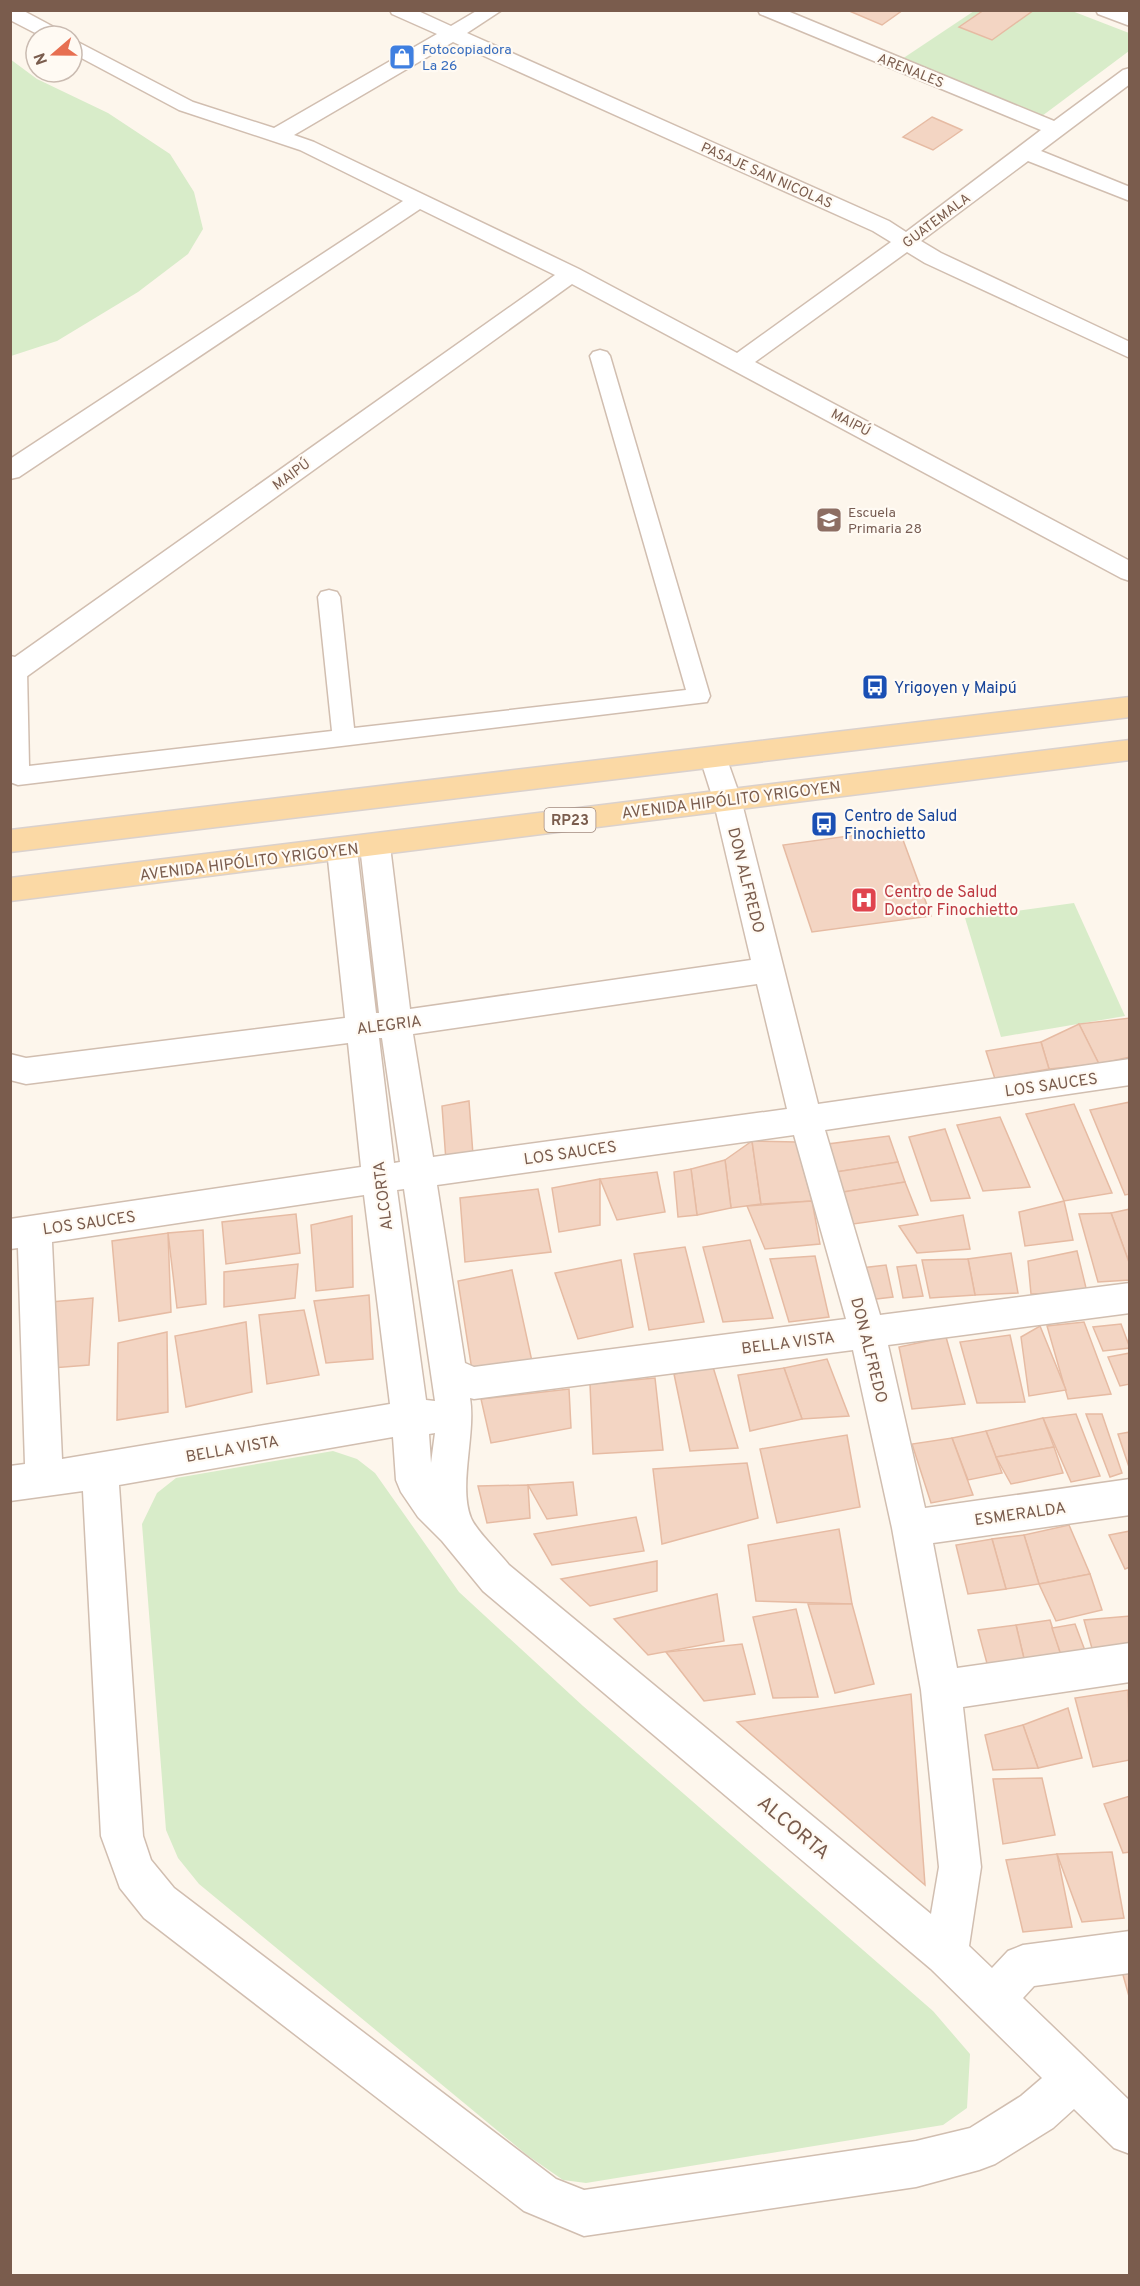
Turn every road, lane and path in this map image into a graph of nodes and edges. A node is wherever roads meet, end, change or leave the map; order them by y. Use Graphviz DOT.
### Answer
graph roads {
  1 [pos="399,10"];
  2 [pos="493,10"];
  3 [pos="767,10"];
  4 [pos="1105,10"];
  5 [pos="10,12"];
  6 [pos="1130,20"];
  7 [pos="33,24"];
  8 [pos="452,33"];
  9 [pos="84,51"];
  10 [pos="1130,74"];
  11 [pos="1056,129"];
  12 [pos="278,135"];
  13 [pos="1026,152"];
  14 [pos="1130,195"];
  15 [pos="419,200"];
  16 [pos="906,242"];
  17 [pos="571,274"];
  18 [pos="1130,351"];
  19 [pos="600,356"];
  20 [pos="740,362"];
  21 [pos="10,471"];
  22 [pos="1130,572"];
  23 [pos="329,597"];
  24 [pos="13,668"];
  25 [pos="1130,706"];
  26 [pos="344,738"];
  27 [pos="1130,750"];
  28 [pos="714,758"];
  29 [pos="727,799"];
  30 [pos="10,841"];
  31 [pos="375,846"];
  32 [pos="342,850"];
  33 [pos="10,890"];
  34 [pos="768,970"];
  35 [pos="379,1026"];
  36 [pos="10,1067"];
  37 [pos="1130,1072"];
  38 [pos="806,1120"];
  39 [pos="419,1173"];
  40 [pos="380,1180"];
  41 [pos="22,1232"];
  42 [pos="1130,1298"];
  43 [pos="867,1332"];
  44 [pos="449,1374"];
  45 [pos="410,1417"];
  46 [pos="455,1417"];
  47 [pos="100,1471"];
  48 [pos="27,1481"];
  49 [pos="1130,1497"];
  50 [pos="454,1528"];
  51 [pos="911,1528"];
  52 [pos="1130,1662"];
  53 [pos="941,1690"];
  54 [pos="1130,1952"];
  55 [pos="946,1954"];
  56 [pos="993,1998"];
  57 [pos="1073,2080"];
  58 [pos="1130,2132"];
  1 -- 8 [label="street, PASAJE SAN NICOLAS"];
  2 -- 8 [label="street"];
  3 -- 11 [label="street, ARENALES"];
  4 -- 6 [label="street"];
  5 -- 7 [label="street"];
  8 -- 12 [label="street"];
  8 -- 16 [label="street, PASAJE SAN NICOLAS"];
  9 -- 12 [label="street, MAIPÚ"];
  10 -- 11 [label="street, GUATEMALA"];
  11 -- 13 [label="street, GUATEMALA"];
  12 -- 15 [label="street, MAIPÚ"];
  13 -- 14 [label="street"];
  13 -- 16 [label="street, GUATEMALA"];
  15 -- 17 [label="street, MAIPÚ"];
  15 -- 21 [label="street"];
  16 -- 18 [label="street, PASAJE SAN NICOLAS"];
  16 -- 20 [label="street, GUATEMALA"];
  17 -- 20 [label="street, MAIPÚ"];
  17 -- 24 [label="street, MAIPÚ"];
  19 -- 26 [label="lane"];
  20 -- 22 [label="street, MAIPÚ"];
  23 -- 26 [label="lane"];
  24 -- 26 [label="lane"];
  25 -- 28 [label="main road"];
  27 -- 29 [label="main road, AVENIDA HIPÓLITO YRIGOYEN / RP23"];
  28 -- 29 [label="street, DON ALFREDO"];
  28 -- 30 [label="main road"];
  29 -- 31 [label="main road, AVENIDA HIPÓLITO YRIGOYEN / RP23"];
  29 -- 34 [label="street, DON ALFREDO"];
  31 -- 32 [label="main road, AVENIDA HIPÓLITO YRIGOYEN / RP23"];
  31 -- 35 [label="street, ALCORTA"];
  32 -- 33 [label="main road, AVENIDA HIPÓLITO YRIGOYEN / RP23"];
  32 -- 35 [label="street, ALCORTA"];
  34 -- 35 [label="street, ALEGRIA"];
  34 -- 38 [label="street, DON ALFREDO"];
  35 -- 36 [label="street, ALEGRIA"];
  35 -- 39 [label="street, ALCORTA"];
  35 -- 40 [label="street, ALCORTA"];
  37 -- 38 [label="street, LOS SAUCES"];
  38 -- 39 [label="street, LOS SAUCES"];
  38 -- 43 [label="street, DON ALFREDO"];
  39 -- 40 [label="street, LOS SAUCES"];
  39 -- 44 [label="street, ALCORTA"];
  40 -- 41 [label="street, LOS SAUCES"];
  40 -- 45 [label="street, ALCORTA"];
  41 -- 48 [label="street"];
  42 -- 43 [label="street, BELLA VISTA"];
  43 -- 44 [label="street, BELLA VISTA"];
  43 -- 51 [label="street, DON ALFREDO"];
  44 -- 46 [label="street, ALCORTA"];
  45 -- 46 [label="street, BELLA VISTA"];
  45 -- 47 [label="street, BELLA VISTA"];
  45 -- 50 [label="street, ALCORTA"];
  46 -- 50 [label="street, ALCORTA"];
  47 -- 48 [label="street, BELLA VISTA"];
  47 -- 57 [label="street"];
  49 -- 51 [label="street, ESMERALDA"];
  50 -- 55 [label="street, ALCORTA"];
  51 -- 53 [label="street, DON ALFREDO"];
  52 -- 53 [label="street"];
  53 -- 55 [label="street, DON ALFREDO"];
  54 -- 56 [label="street"];
  55 -- 56 [label="street, ALCORTA"];
  56 -- 57 [label="street, ALCORTA"];
  57 -- 58 [label="street, ALCORTA"];
}
